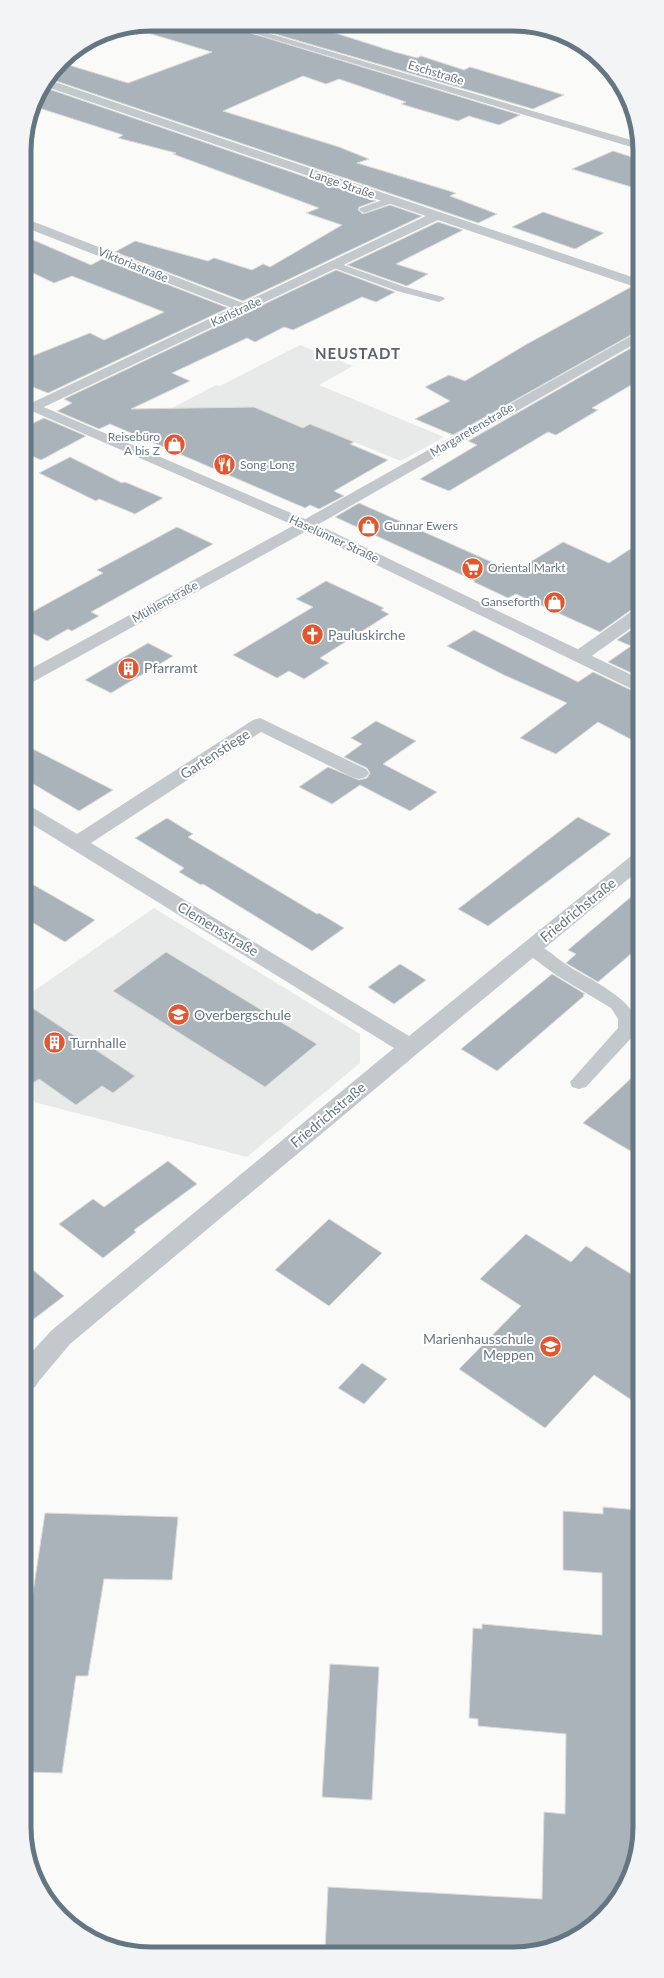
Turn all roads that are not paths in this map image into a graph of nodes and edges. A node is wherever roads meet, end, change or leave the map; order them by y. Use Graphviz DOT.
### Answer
graph roads {
  1 [pos="251,31"];
  2 [pos="51,85"];
  3 [pos="633,144"];
  4 [pos="391,200"];
  5 [pos="364,210"];
  6 [pos="437,216"];
  7 [pos="31,225"];
  8 [pos="335,264"];
  9 [pos="633,282"];
  10 [pos="439,299"];
  11 [pos="242,308"];
  12 [pos="633,339"];
  13 [pos="31,406"];
  14 [pos="31,408"];
  15 [pos="306,525"];
  16 [pos="633,619"];
  17 [pos="580,656"];
  18 [pos="31,676"];
  19 [pos="633,682"];
  20 [pos="359,773"];
  21 [pos="31,815"];
  22 [pos="77,843"];
  23 [pos="633,865"];
  24 [pos="531,948"];
  25 [pos="410,1047"];
  26 [pos="579,1082"];
  27 [pos="31,1371"];
  1 -- 3 [label="street, Eschstraße"];
  2 -- 4 [label="street, Lange Straße"];
  4 -- 5 [label="lane"];
  4 -- 6 [label="street, Lange Straße"];
  6 -- 8 [label="street, Karlstraße"];
  6 -- 9 [label="street, Lange Straße"];
  7 -- 11 [label="street, Viktoriastraße"];
  8 -- 10 [label="lane"];
  8 -- 11 [label="street, Karlstraße"];
  11 -- 13 [label="street, Karlstraße"];
  12 -- 15 [label="street, Margaretenstraße"];
  14 -- 15 [label="street, Haselünner Straße"];
  15 -- 17 [label="street, Haselünner Straße"];
  15 -- 18 [label="street, Mühlenstraße"];
  16 -- 17 [label="street"];
  17 -- 19 [label="street, Haselünner Straße"];
  20 -- 22 [label="street, Gartenstiege"];
  21 -- 22 [label="street, Clemensstraße"];
  22 -- 25 [label="street, Clemensstraße"];
  23 -- 24 [label="street, Friedrichstraße"];
  24 -- 25 [label="street, Friedrichstraße"];
  24 -- 26 [label="lane"];
  25 -- 27 [label="street, Friedrichstraße"];
}
